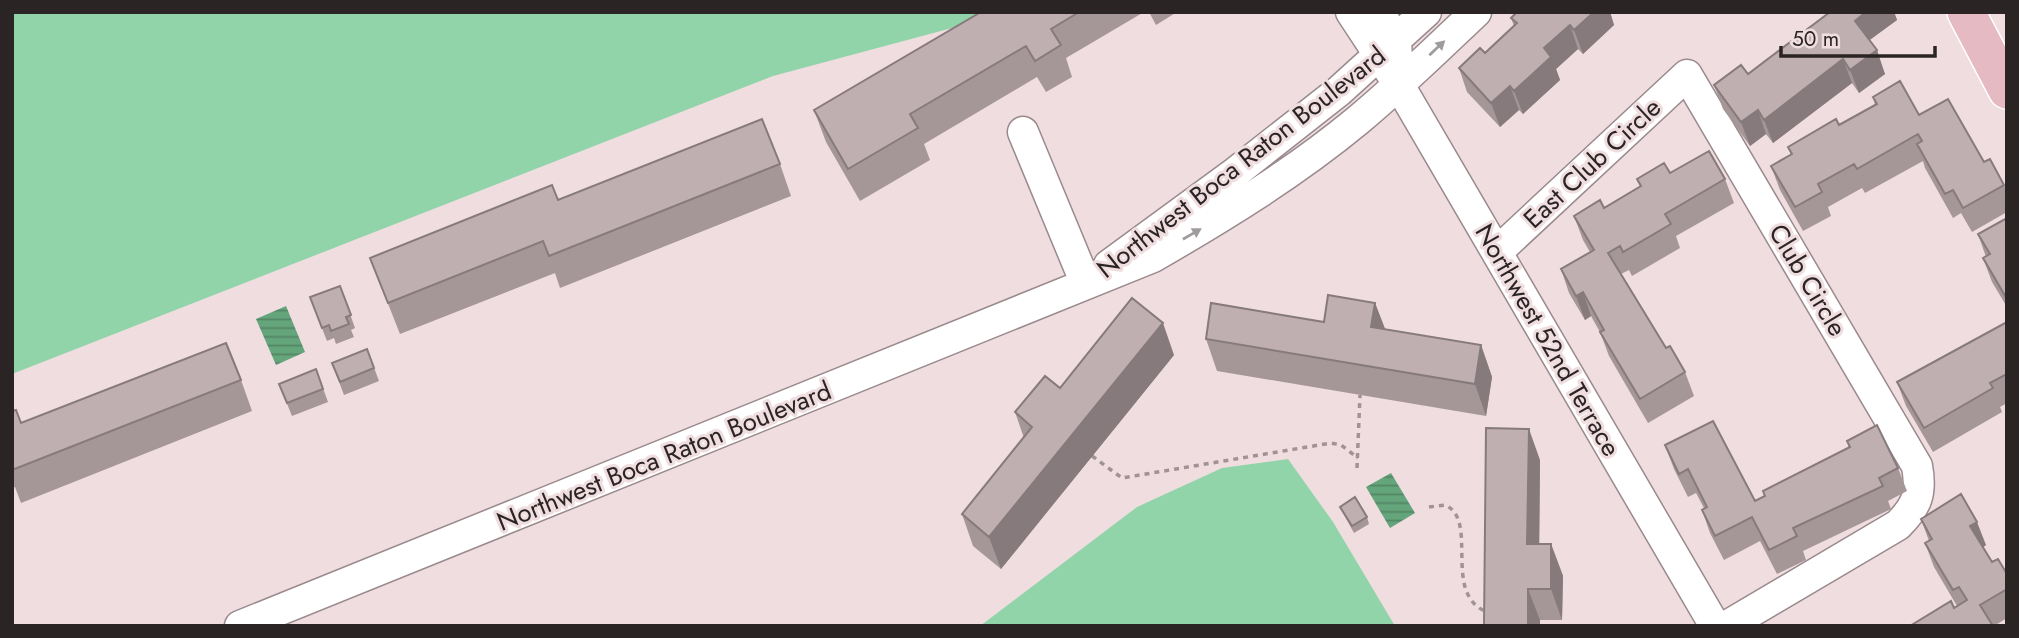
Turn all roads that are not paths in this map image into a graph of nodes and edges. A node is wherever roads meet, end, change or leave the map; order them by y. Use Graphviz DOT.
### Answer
graph roads {
  1 [pos="1351,12"];
  2 [pos="1379,12"];
  3 [pos="1426,12"];
  4 [pos="1476,12"];
  5 [pos="1966,12"];
  6 [pos="1387,48"];
  7 [pos="1687,75"];
  8 [pos="1398,85"];
  9 [pos="2005,85"];
  10 [pos="1024,132"];
  11 [pos="1497,252"];
  12 [pos="1086,284"];
  13 [pos="240,626"];
  14 [pos="1715,626"];
  15 [pos="1727,626"];
  1 -- 6 [label="street"];
  2 -- 6 [label="street"];
  3 -- 6 [label="street, Northwest Boca Raton Boulevard"];
  8 -- 4 [label="street, Northwest Boca Raton Boulevard, one-way"];
  5 -- 9 [label="main road"];
  6 -- 8 [label="street"];
  6 -- 12 [label="street, Northwest Boca Raton Boulevard"];
  7 -- 11 [label="street, East Club Circle"];
  7 -- 15 [label="street, Club Circle"];
  8 -- 11 [label="street, Northwest 52nd Terrace"];
  12 -- 8 [label="street, Northwest Boca Raton Boulevard, one-way"];
  10 -- 12 [label="street"];
  11 -- 14 [label="street, Northwest 52nd Terrace"];
  12 -- 13 [label="street, Northwest Boca Raton Boulevard"];
}
